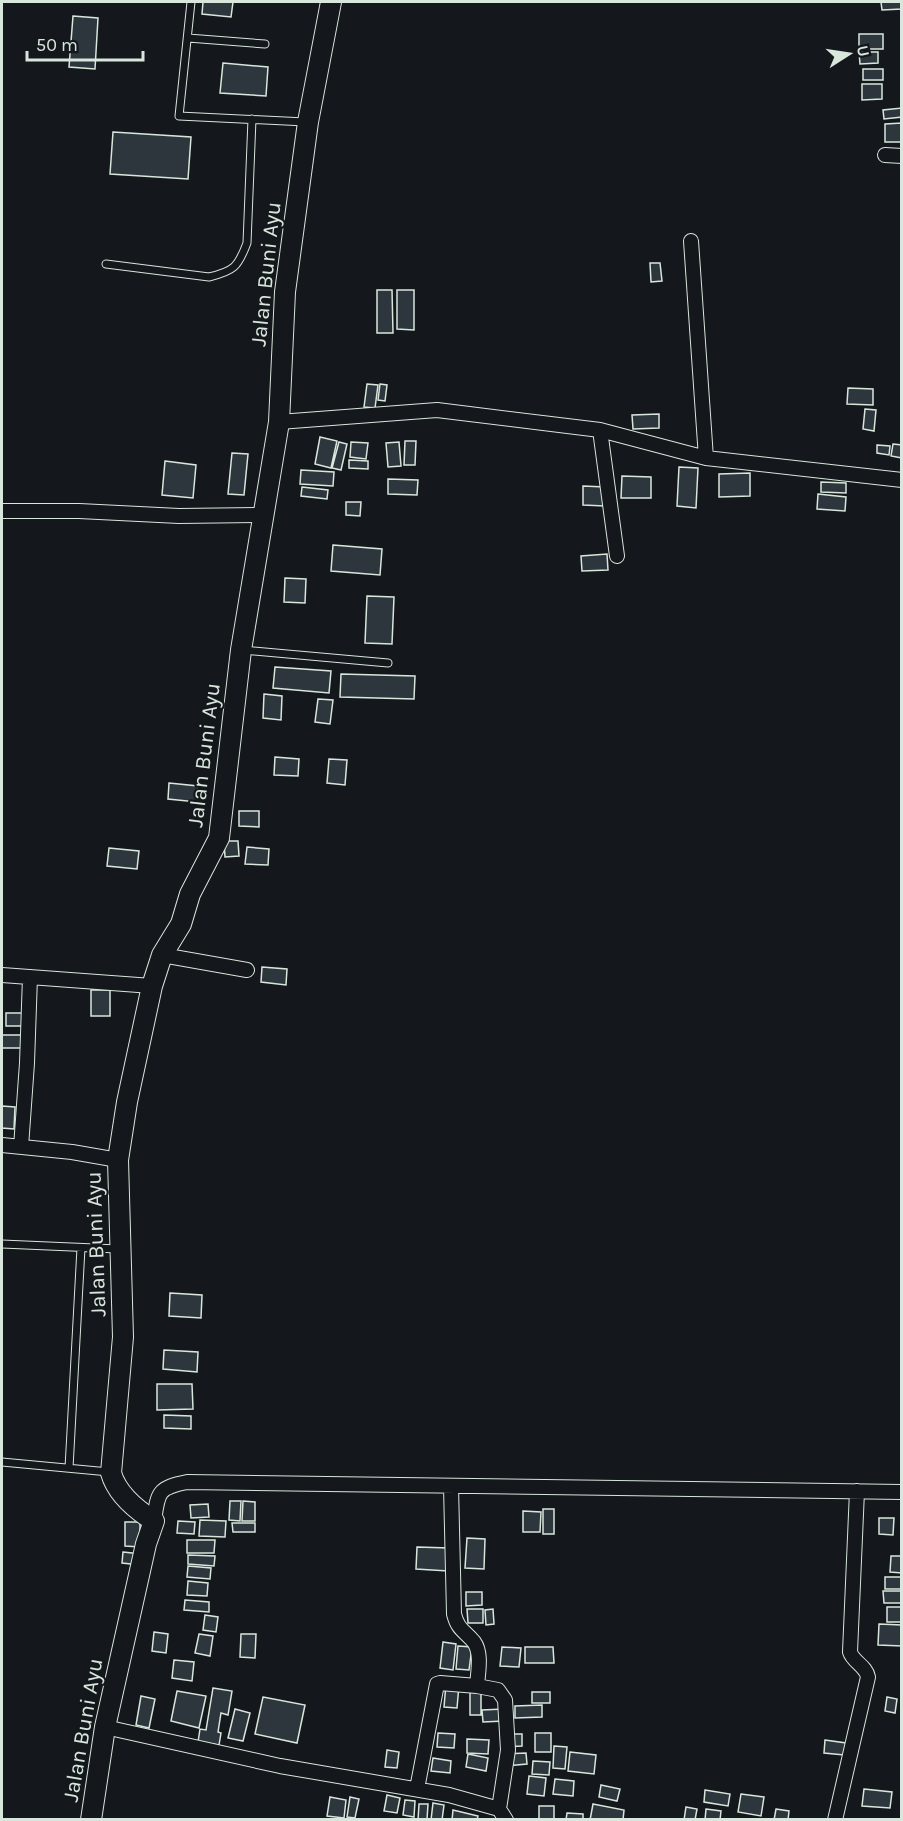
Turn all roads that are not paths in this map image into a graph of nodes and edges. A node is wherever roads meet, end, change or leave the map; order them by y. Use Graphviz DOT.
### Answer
graph roads {
  1 [pos="191,2"];
  2 [pos="331,2"];
  3 [pos="188,38"];
  4 [pos="265,44"];
  5 [pos="252,119"];
  6 [pos="308,122"];
  7 [pos="885,155"];
  8 [pos="902,156"];
  9 [pos="691,241"];
  10 [pos="106,264"];
  11 [pos="279,422"];
  12 [pos="600,430"];
  13 [pos="706,458"];
  14 [pos="902,480"];
  15 [pos="2,511"];
  16 [pos="262,515"];
  17 [pos="617,556"];
  18 [pos="241,650"];
  19 [pos="388,663"];
  20 [pos="162,955"];
  21 [pos="247,970"];
  22 [pos="2,975"];
  23 [pos="30,977"];
  24 [pos="153,986"];
  25 [pos="2,1145"];
  26 [pos="21,1147"];
  27 [pos="118,1160"];
  28 [pos="2,1244"];
  29 [pos="81,1248"];
  30 [pos="121,1250"];
  31 [pos="2,1462"];
  32 [pos="69,1468"];
  33 [pos="111,1473"];
  34 [pos="451,1486"];
  35 [pos="857,1491"];
  36 [pos="902,1492"];
  37 [pos="149,1518"];
  38 [pos="477,1686"];
  39 [pos="105,1727"];
  40 [pos="417,1789"];
  41 [pos="503,1814"];
  42 [pos="91,1820"];
  43 [pos="835,1820"];
  1 -- 3 [label="lane"];
  2 -- 6 [label="main road, Jalan Buni Ayu"];
  3 -- 4 [label="lane"];
  3 -- 5 [label="lane"];
  5 -- 6 [label="lane"];
  5 -- 10 [label="lane"];
  6 -- 11 [label="main road, Jalan Buni Ayu"];
  7 -- 8 [label="street"];
  9 -- 13 [label="street"];
  11 -- 12 [label="street"];
  11 -- 16 [label="main road, Jalan Buni Ayu"];
  12 -- 13 [label="street"];
  12 -- 17 [label="street"];
  13 -- 14 [label="street"];
  15 -- 16 [label="street"];
  16 -- 18 [label="main road, Jalan Buni Ayu"];
  18 -- 19 [label="lane"];
  18 -- 20 [label="main road, Jalan Buni Ayu"];
  20 -- 21 [label="street"];
  20 -- 24 [label="main road, Jalan Buni Ayu"];
  22 -- 23 [label="street"];
  23 -- 24 [label="street"];
  23 -- 26 [label="street"];
  24 -- 27 [label="main road, Jalan Buni Ayu"];
  25 -- 26 [label="street"];
  26 -- 27 [label="street"];
  27 -- 30 [label="main road, Jalan Buni Ayu"];
  28 -- 29 [label="lane"];
  29 -- 30 [label="lane"];
  29 -- 32 [label="lane"];
  30 -- 33 [label="main road, Jalan Buni Ayu"];
  31 -- 32 [label="lane"];
  32 -- 33 [label="lane"];
  33 -- 37 [label="main road"];
  34 -- 35 [label="street"];
  34 -- 37 [label="street"];
  34 -- 38 [label="street"];
  35 -- 36 [label="street"];
  35 -- 43 [label="street"];
  37 -- 39 [label="main road, Jalan Buni Ayu"];
  38 -- 40 [label="street"];
  38 -- 41 [label="street"];
  39 -- 40 [label="street"];
  39 -- 42 [label="main road, Jalan Buni Ayu"];
  40 -- 41 [label="street"];
}
